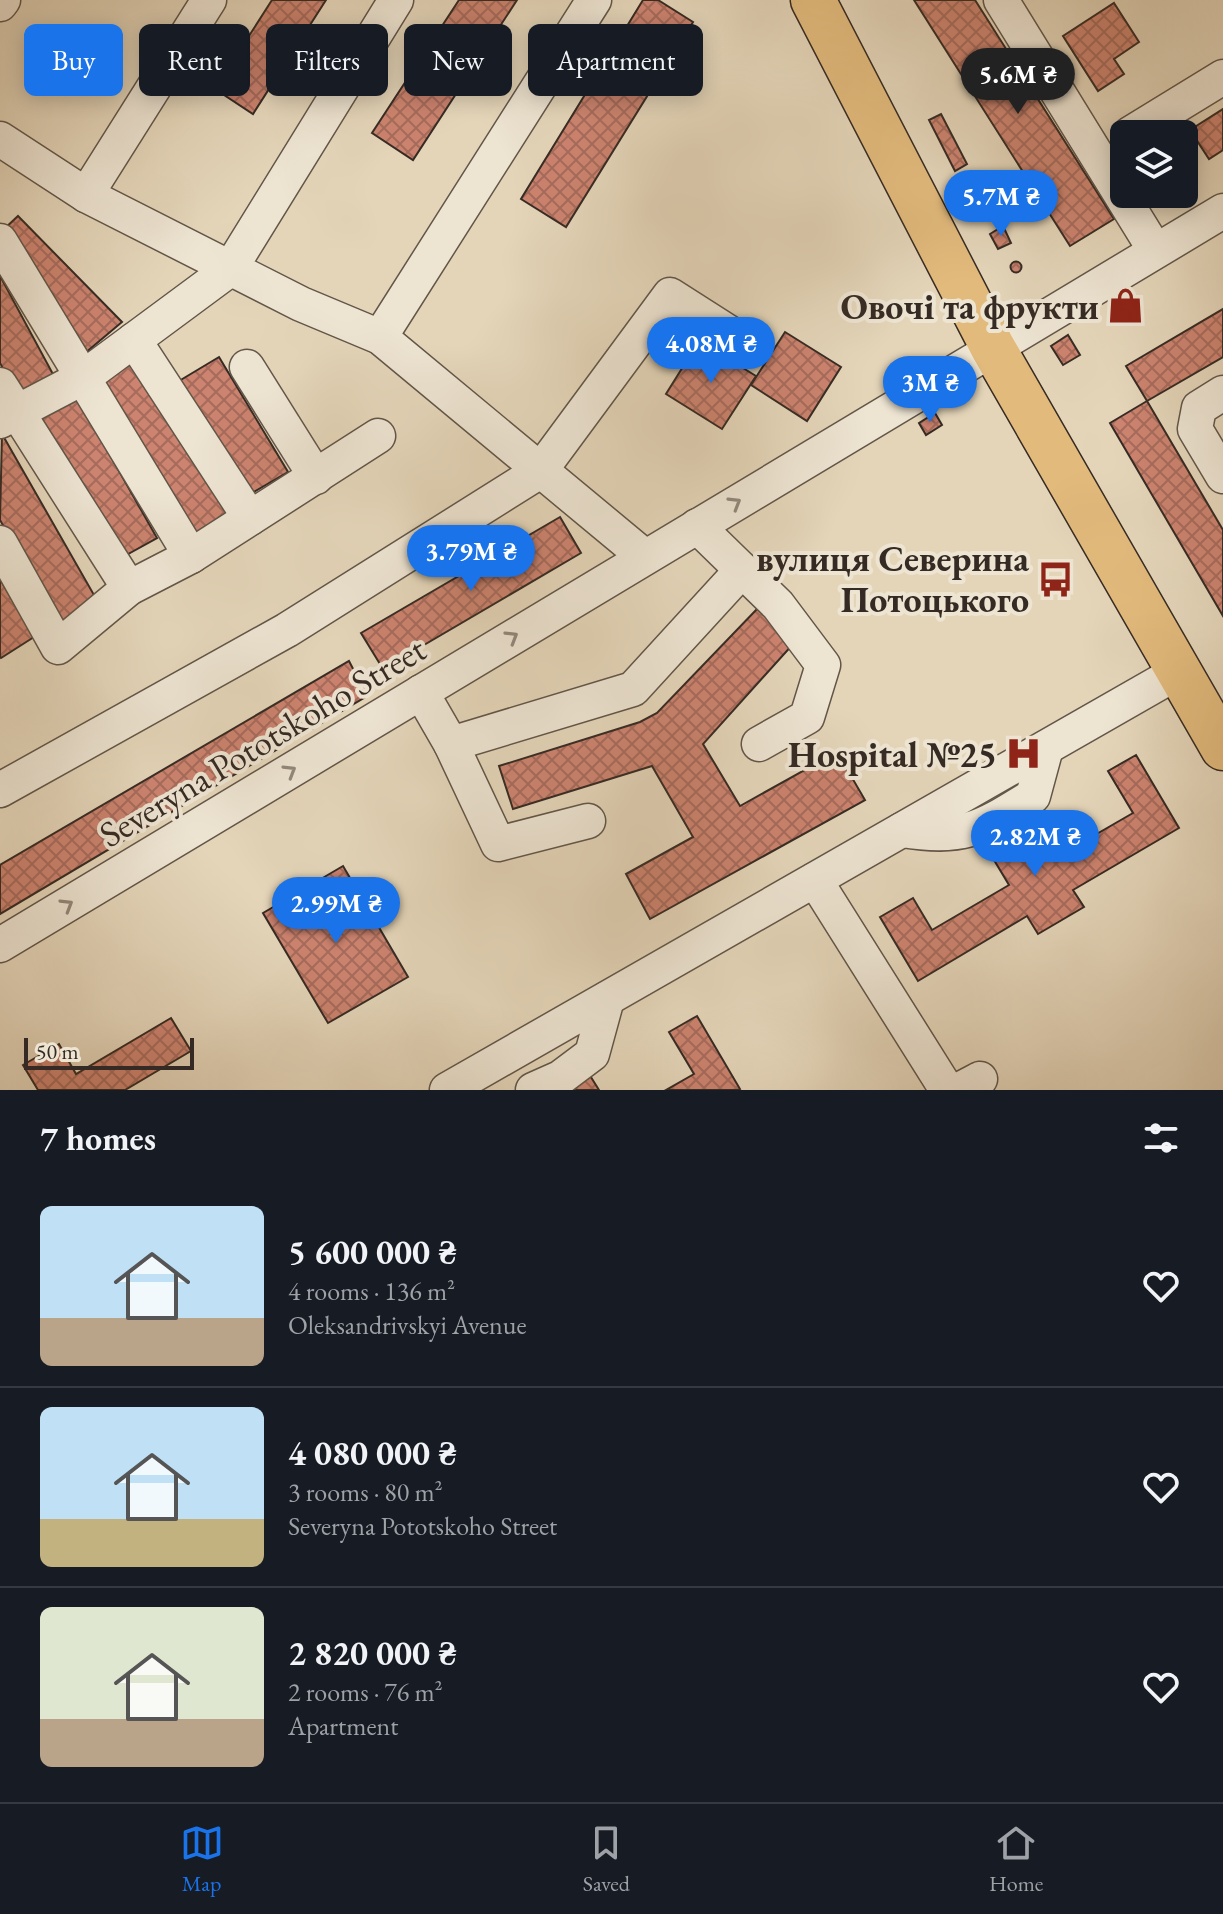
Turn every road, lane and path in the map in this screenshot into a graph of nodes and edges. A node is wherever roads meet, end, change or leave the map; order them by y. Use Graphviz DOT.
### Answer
graph roads {
  1 [pos="209,0"];
  2 [pos="396,0"];
  3 [pos="594,0"];
  4 [pos="813,0"];
  5 [pos="1001,0"];
  6 [pos="1223,77"];
  7 [pos="1153,120"];
  8 [pos="0,139"];
  9 [pos="1110,145"];
  10 [pos="86,195"];
  11 [pos="1137,208"];
  12 [pos="1220,219"];
  13 [pos="0,241"];
  14 [pos="1155,250"];
  15 [pos="230,269"];
  16 [pos="380,337"];
  17 [pos="134,340"];
  18 [pos="753,348"];
  19 [pos="993,348"];
  20 [pos="247,367"];
  21 [pos="84,377"];
  22 [pos="1223,393"];
  23 [pos="5,406"];
  24 [pos="378,436"];
  25 [pos="540,471"];
  26 [pos="1223,476"];
  27 [pos="316,477"];
  28 [pos="250,518"];
  29 [pos="697,526"];
  30 [pos="0,543"];
  31 [pos="191,556"];
  32 [pos="645,557"];
  33 [pos="742,570"];
  34 [pos="129,588"];
  35 [pos="1178,672"];
  36 [pos="421,692"];
  37 [pos="451,744"];
  38 [pos="759,744"];
  39 [pos="1223,748"];
  40 [pos="0,790"];
  41 [pos="588,821"];
  42 [pos="815,880"];
  43 [pos="0,945"];
  44 [pos="607,999"];
  45 [pos="452,1089"];
  46 [pos="533,1090"];
  47 [pos="947,1090"];
  1 -- 10 [label="street"];
  2 -- 15 [label="street"];
  3 -- 16 [label="street"];
  4 -- 19 [label="main road"];
  5 -- 9 [label="street"];
  6 -- 7 [label="street"];
  8 -- 10 [label="street"];
  10 -- 15 [label="street"];
  11 -- 14 [label="street"];
  12 -- 14 [label="street, Severyna Pototskoho Street"];
  13 -- 21 [label="street"];
  14 -- 19 [label="street, Severyna Pototskoho Street"];
  15 -- 16 [label="street"];
  15 -- 17 [label="street"];
  16 -- 25 [label="street"];
  17 -- 21 [label="street"];
  17 -- 28 [label="street"];
  18 -- 25 [label="street"];
  29 -- 19 [label="street, Severyna Pototskoho Street, one-way"];
  19 -- 35 [label="main road"];
  20 -- 27 [label="street"];
  21 -- 23 [label="street"];
  21 -- 31 [label="street"];
  22 -- 26 [label="street"];
  23 -- 34 [label="street"];
  24 -- 27 [label="street"];
  25 -- 32 [label="street"];
  25 -- 40 [label="street"];
  27 -- 28 [label="street"];
  28 -- 31 [label="street"];
  29 -- 32 [label="street, Severyna Pototskoho Street"];
  29 -- 33 [label="street"];
  30 -- 34 [label="street"];
  31 -- 34 [label="street"];
  36 -- 32 [label="street, Severyna Pototskoho Street, one-way"];
  33 -- 37 [label="street"];
  33 -- 38 [label="street"];
  35 -- 39 [label="main road"];
  35 -- 42 [label="street"];
  36 -- 37 [label="street"];
  43 -- 36 [label="street, Severyna Pototskoho Street, one-way"];
  37 -- 41 [label="street"];
  42 -- 44 [label="street"];
  42 -- 47 [label="street"];
  44 -- 45 [label="street"];
  44 -- 46 [label="street"];
}
